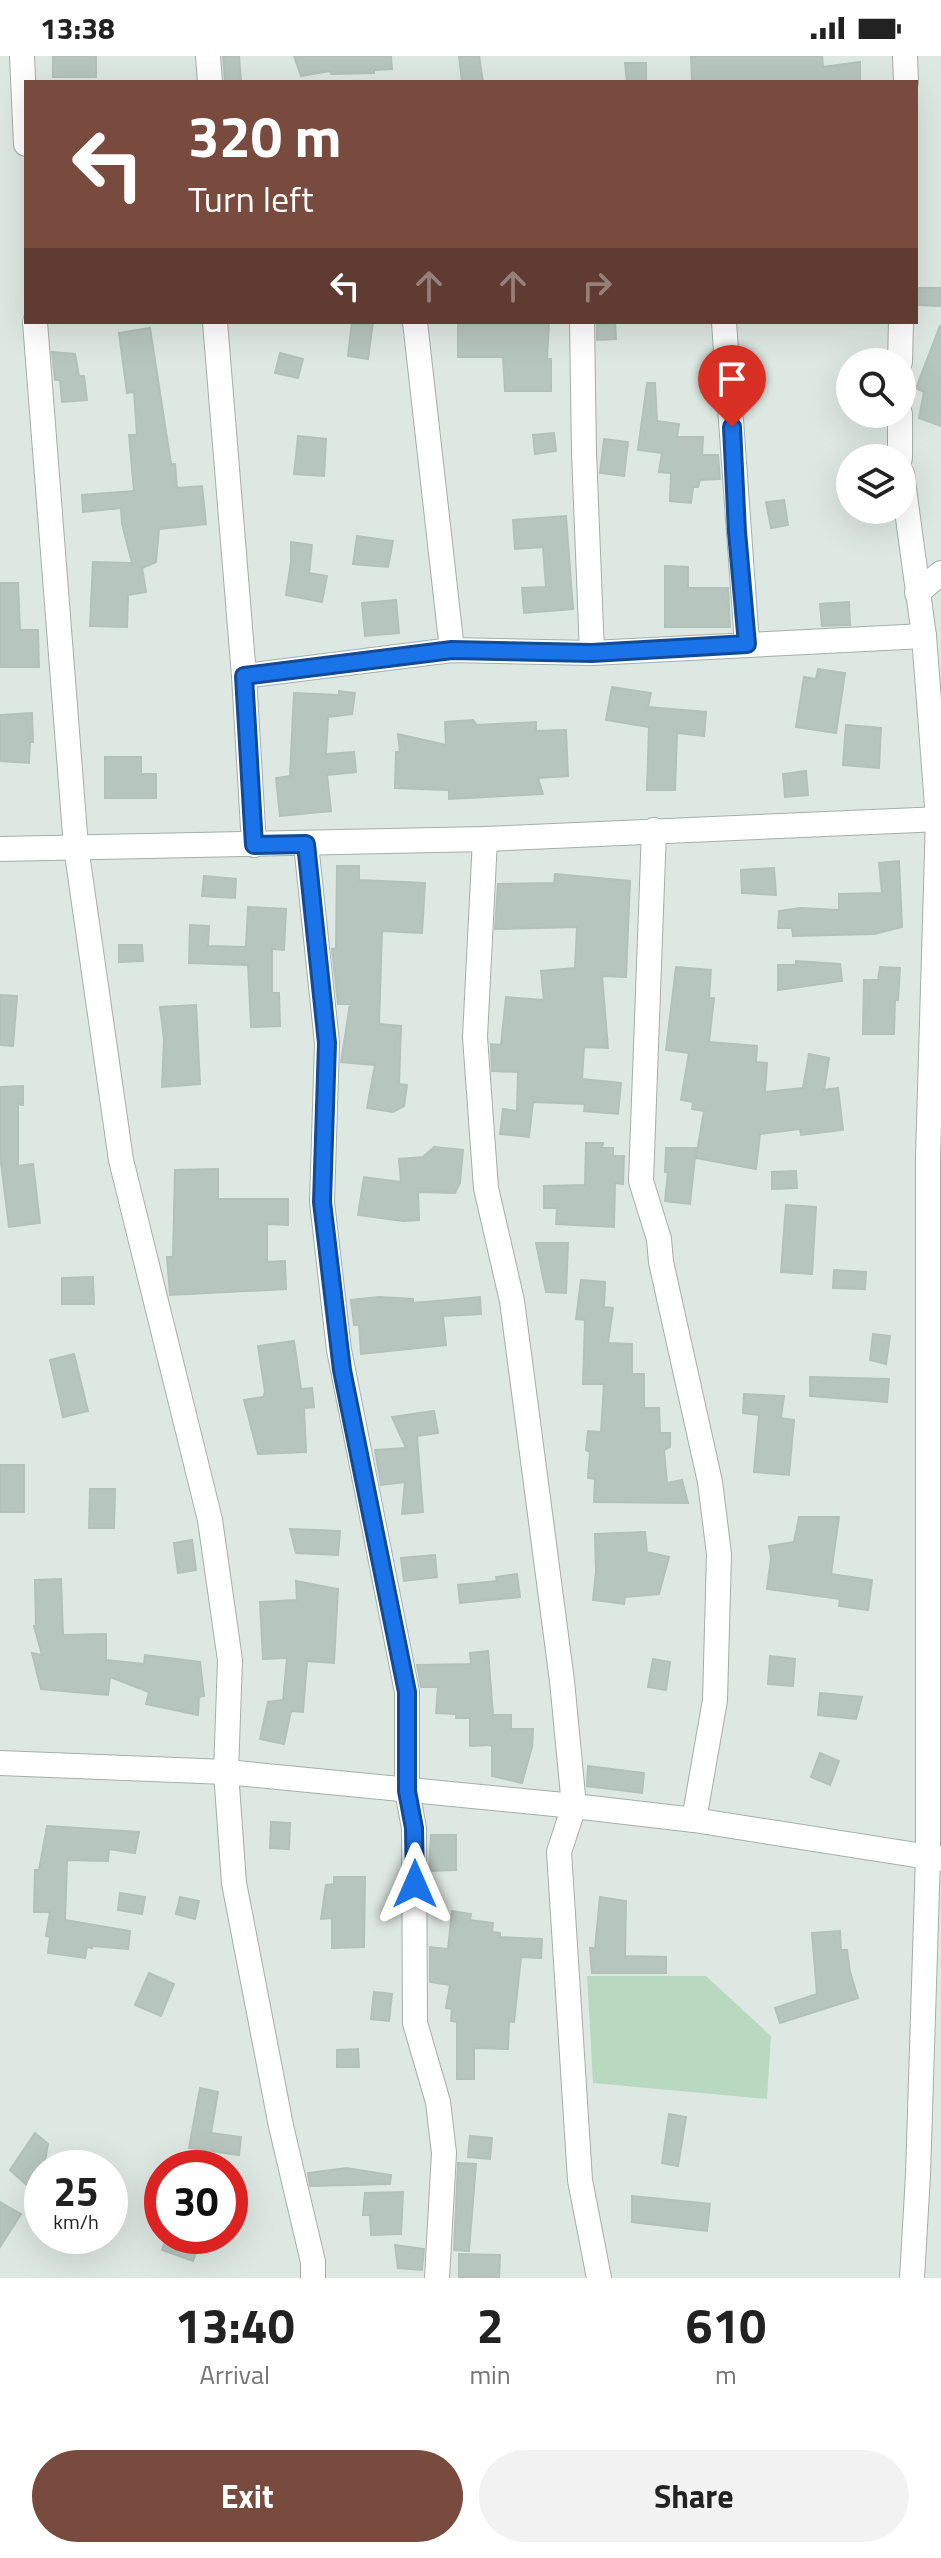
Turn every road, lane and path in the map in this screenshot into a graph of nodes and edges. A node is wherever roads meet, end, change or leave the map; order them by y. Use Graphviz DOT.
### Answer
graph roads {
  1 [pos="22,56"];
  2 [pos="208,56"];
  3 [pos="905,56"];
  4 [pos="210,80"];
  5 [pos="906,80"];
  6 [pos="24,100"];
  7 [pos="35,324"];
  8 [pos="215,324"];
  9 [pos="415,324"];
  10 [pos="582,324"];
  11 [pos="724,324"];
  12 [pos="901,324"];
  13 [pos="900,348"];
  14 [pos="908,524"];
  15 [pos="941,573"];
  16 [pos="917,593"];
  17 [pos="924,636"];
  18 [pos="747,644"];
  19 [pos="452,650"];
  20 [pos="592,653"];
  21 [pos="244,676"];
  22 [pos="939,819"];
  23 [pos="654,830"];
  24 [pos="485,839"];
  25 [pos="306,844"];
  26 [pos="254,845"];
  27 [pos="76,847"];
  28 [pos="0,849"];
  29 [pos="0,1763"];
  30 [pos="226,1772"];
  31 [pos="407,1791"];
  32 [pos="574,1806"];
  33 [pos="694,1820"];
  34 [pos="935,1858"];
  35 [pos="313,2278"];
  36 [pos="437,2278"];
  37 [pos="599,2278"];
  38 [pos="912,2278"];
  1 -- 6 [label="street"];
  2 -- 4 [label="street"];
  3 -- 5 [label="street"];
  7 -- 27 [label="street"];
  8 -- 21 [label="street"];
  9 -- 19 [label="street"];
  10 -- 20 [label="street"];
  11 -- 18 [label="street"];
  12 -- 13 [label="street"];
  14 -- 16 [label="street"];
  15 -- 16 [label="street"];
  16 -- 17 [label="street"];
  17 -- 18 [label="street"];
  17 -- 22 [label="street"];
  18 -- 20 [label="street"];
  19 -- 20 [label="street"];
  19 -- 21 [label="street"];
  21 -- 26 [label="street"];
  22 -- 23 [label="street"];
  22 -- 34 [label="street"];
  23 -- 24 [label="street"];
  23 -- 33 [label="street"];
  24 -- 25 [label="street"];
  24 -- 32 [label="street"];
  25 -- 26 [label="street"];
  25 -- 31 [label="street"];
  26 -- 27 [label="street"];
  27 -- 28 [label="street"];
  27 -- 30 [label="street"];
  29 -- 30 [label="street"];
  30 -- 31 [label="street"];
  30 -- 35 [label="street"];
  31 -- 32 [label="street"];
  31 -- 36 [label="street"];
  32 -- 33 [label="street"];
  32 -- 37 [label="street"];
  33 -- 34 [label="street"];
  34 -- 38 [label="street"];
}
